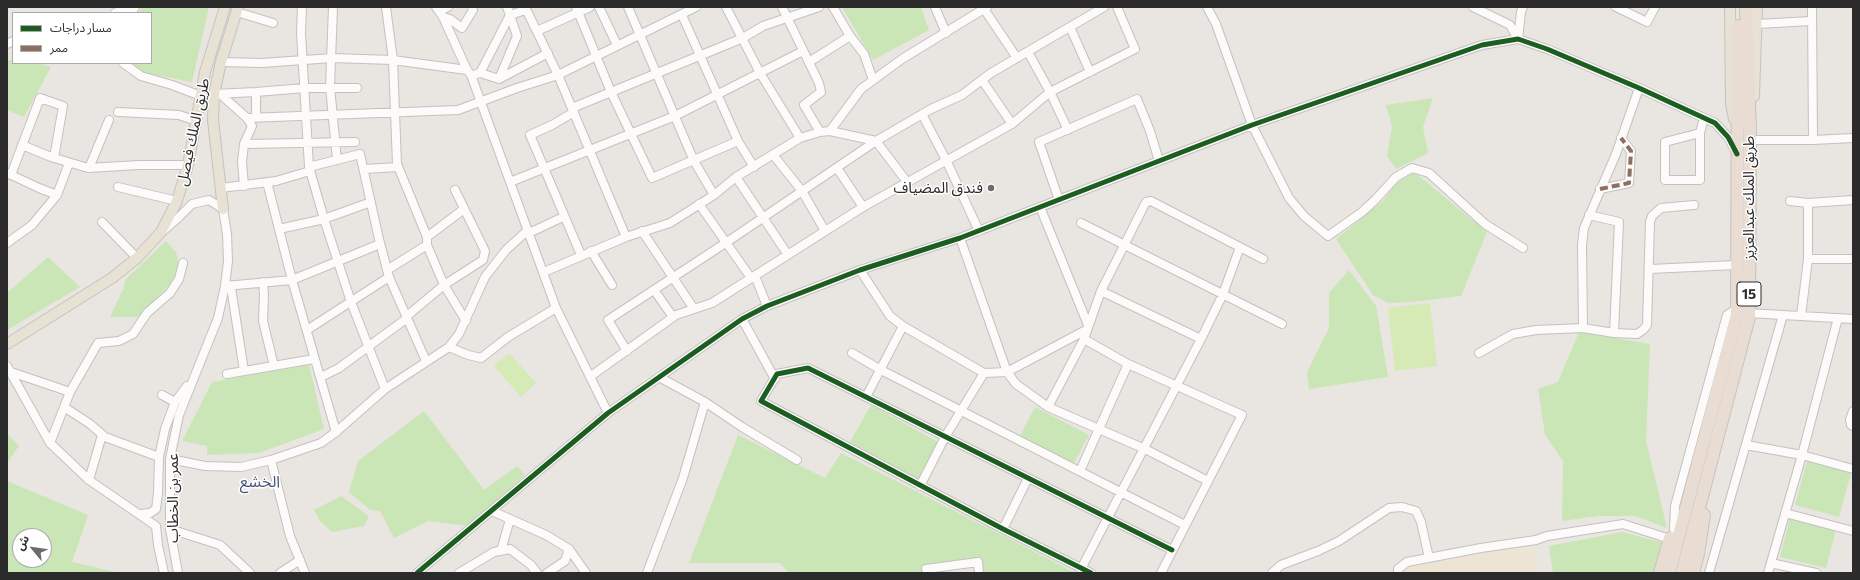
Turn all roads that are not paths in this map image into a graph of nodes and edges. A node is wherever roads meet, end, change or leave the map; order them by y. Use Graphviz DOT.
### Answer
graph roads {
  1 [pos="129,7"];
  2 [pos="225,7"];
  3 [pos="302,7"];
  4 [pos="332,7"];
  5 [pos="386,7"];
  6 [pos="448,7"];
  7 [pos="472,7"];
  8 [pos="507,7"];
  9 [pos="590,7"];
  10 [pos="599,7"];
  11 [pos="628,7"];
  12 [pos="696,7"];
  13 [pos="726,7"];
  14 [pos="782,7"];
  15 [pos="819,7"];
  16 [pos="833,7"];
  17 [pos="935,7"];
  18 [pos="1104,7"];
  19 [pos="1208,7"];
  20 [pos="1473,7"];
  21 [pos="1523,7"];
  22 [pos="1616,7"];
  23 [pos="1655,7"];
  24 [pos="1730,7"];
  25 [pos="1738,7"];
  26 [pos="1746,7"];
  27 [pos="1757,7"];
  28 [pos="1812,7"];
  29 [pos="526,8"];
  30 [pos="1119,8"];
  31 [pos="238,9"];
  32 [pos="981,9"];
  33 [pos="577,10"];
  34 [pos="684,11"];
  35 [pos="117,12"];
  36 [pos="439,12"];
  37 [pos="510,15"];
  38 [pos="788,18"];
  39 [pos="1811,21"];
  40 [pos="273,23"];
  41 [pos="1757,24"];
  42 [pos="1070,27"];
  43 [pos="537,31"];
  44 [pos="946,32"];
  45 [pos="640,34"];
  46 [pos="850,36"];
  47 [pos="743,38"];
  48 [pos="1518,39"];
  49 [pos="617,45"];
  50 [pos="803,51"];
  51 [pos="1028,52"];
  52 [pos="548,53"];
  53 [pos="597,54"];
  54 [pos="699,55"];
  55 [pos="332,58"];
  56 [pos="1017,58"];
  57 [pos="303,59"];
  58 [pos="393,60"];
  59 [pos="221,62"];
  60 [pos="809,62"];
  61 [pos="124,64"];
  62 [pos="469,72"];
  63 [pos="1090,72"];
  64 [pos="480,73"];
  65 [pos="656,73"];
  66 [pos="511,74"];
  67 [pos="760,74"];
  68 [pos="558,75"];
  69 [pos="499,79"];
  70 [pos="873,80"];
  71 [pos="982,80"];
  72 [pos="305,88"];
  73 [pos="330,88"];
  74 [pos="357,88"];
  75 [pos="517,88"];
  76 [pos="1639,88"];
  77 [pos="256,92"];
  78 [pos="611,92"];
  79 [pos="1050,92"];
  80 [pos="217,94"];
  81 [pos="717,95"];
  82 [pos="201,96"];
  83 [pos="481,102"];
  84 [pos="573,110"];
  85 [pos="118,112"];
  86 [pos="394,112"];
  87 [pos="334,114"];
  88 [pos="922,114"];
  89 [pos="306,115"];
  90 [pos="675,116"];
  91 [pos="247,118"];
  92 [pos="256,118"];
  93 [pos="1704,118"];
  94 [pos="109,120"];
  95 [pos="197,121"];
  96 [pos="1012,124"];
  97 [pos="1252,125"];
  98 [pos="1068,130"];
  99 [pos="830,131"];
  100 [pos="820,132"];
  101 [pos="1700,133"];
  102 [pos="631,134"];
  103 [pos="1750,136"];
  104 [pos="800,138"];
  105 [pos="1621,138"];
  106 [pos="1853,138"];
  107 [pos="1737,139"];
  108 [pos="1813,140"];
  109 [pos="738,141"];
  110 [pos="876,141"];
  111 [pos="336,142"];
  112 [pos="355,142"];
  113 [pos="308,143"];
  114 [pos="244,144"];
  115 [pos="22,145"];
  116 [pos="590,150"];
  117 [pos="1737,154"];
  118 [pos="774,156"];
  119 [pos="54,158"];
  120 [pos="337,160"];
  121 [pos="694,161"];
  122 [pos="69,162"];
  123 [pos="947,162"];
  124 [pos="1159,162"];
  125 [pos="188,165"];
  126 [pos="398,167"];
  127 [pos="754,167"];
  128 [pos="89,168"];
  129 [pos="543,168"];
  130 [pos="837,168"];
  131 [pos="310,169"];
  132 [pos="364,169"];
  133 [pos="9,174"];
  134 [pos="736,177"];
  135 [pos="267,182"];
  136 [pos="510,182"];
  137 [pos="908,182"];
  138 [pos="244,186"];
  139 [pos="118,187"];
  140 [pos="221,188"];
  141 [pos="1600,189"];
  142 [pos="455,190"];
  143 [pos="802,191"];
  144 [pos="57,195"];
  145 [pos="714,195"];
  146 [pos="1059,200"];
  147 [pos="1853,200"];
  148 [pos="177,201"];
  149 [pos="1790,201"];
  150 [pos="371,202"];
  151 [pos="1808,203"];
  152 [pos="700,204"];
  153 [pos="1694,205"];
  154 [pos="863,207"];
  155 [pos="1040,207"];
  156 [pos="223,209"];
  157 [pos="464,209"];
  158 [pos="1588,215"];
  159 [pos="563,217"];
  160 [pos="763,218"];
  161 [pos="324,219"];
  162 [pos="102,222"];
  163 [pos="1082,223"];
  164 [pos="279,229"];
  165 [pos="528,231"];
  166 [pos="642,231"];
  167 [pos="826,231"];
  168 [pos="979,231"];
  169 [pos="161,232"];
  170 [pos="626,237"];
  171 [pos="960,238"];
  172 [pos="427,241"];
  173 [pos="727,242"];
  174 [pos="7,243"];
  175 [pos="380,244"];
  176 [pos="1124,244"];
  177 [pos="1240,247"];
  178 [pos="1523,248"];
  179 [pos="591,251"];
  180 [pos="581,255"];
  181 [pos="788,255"];
  182 [pos="137,258"];
  183 [pos="1263,258"];
  184 [pos="1808,259"];
  185 [pos="1853,259"];
  186 [pos="339,261"];
  187 [pos="183,263"];
  188 [pos="1736,265"];
  189 [pos="1650,269"];
  190 [pos="860,270"];
  191 [pos="544,272"];
  192 [pos="388,274"];
  193 [pos="753,277"];
  194 [pos="674,278"];
  195 [pos="292,280"];
  196 [pos="263,282"];
  197 [pos="612,285"];
  198 [pos="444,286"];
  199 [pos="228,287"];
  200 [pos="654,290"];
  201 [pos="1101,291"];
  202 [pos="1223,294"];
  203 [pos="351,302"];
  204 [pos="767,306"];
  205 [pos="556,308"];
  206 [pos="694,309"];
  207 [pos="1736,309"];
  208 [pos="1748,313"];
  209 [pos="1783,315"];
  210 [pos="1801,316"];
  211 [pos="673,317"];
  212 [pos="406,318"];
  213 [pos="1838,318"];
  214 [pos="742,319"];
  215 [pos="1853,319"];
  216 [pos="466,321"];
  217 [pos="1282,324"];
  218 [pos="903,326"];
  219 [pos="1087,328"];
  220 [pos="1583,328"];
  221 [pos="307,330"];
  222 [pos="1614,333"];
  223 [pos="1084,339"];
  224 [pos="1201,339"];
  225 [pos="7,344"];
  226 [pos="449,347"];
  227 [pos="369,348"];
  228 [pos="627,351"];
  229 [pos="852,353"];
  230 [pos="1479,353"];
  231 [pos="314,360"];
  232 [pos="426,361"];
  233 [pos="1128,364"];
  234 [pos="274,366"];
  235 [pos="9,369"];
  236 [pos="244,370"];
  237 [pos="881,370"];
  238 [pos="1007,372"];
  239 [pos="984,373"];
  240 [pos="227,374"];
  241 [pos="591,376"];
  242 [pos="193,377"];
  243 [pos="321,377"];
  244 [pos="659,377"];
  245 [pos="775,379"];
  246 [pos="1177,386"];
  247 [pos="385,389"];
  248 [pos="70,392"];
  249 [pos="162,395"];
  250 [pos="866,397"];
  251 [pos="175,402"];
  252 [pos="705,402"];
  253 [pos="64,407"];
  254 [pos="1048,407"];
  255 [pos="960,410"];
  256 [pos="1853,411"];
  257 [pos="608,413"];
  258 [pos="1853,426"];
  259 [pos="1099,429"];
  260 [pos="336,432"];
  261 [pos="102,435"];
  262 [pos="945,437"];
  263 [pos="50,443"];
  264 [pos="1746,445"];
  265 [pos="1145,449"];
  266 [pos="1802,455"];
  267 [pos="158,457"];
  268 [pos="1699,458"];
  269 [pos="170,460"];
  270 [pos="271,460"];
  271 [pos="797,460"];
  272 [pos="1711,462"];
  273 [pos="1853,469"];
  274 [pos="1080,471"];
  275 [pos="1028,478"];
  276 [pos="89,480"];
  277 [pos="1208,481"];
  278 [pos="920,486"];
  279 [pos="1122,492"];
  280 [pos="492,511"];
  281 [pos="1785,513"];
  282 [pos="140,514"];
  283 [pos="1108,518"];
  284 [pos="510,519"];
  285 [pos="1185,525"];
  286 [pos="170,529"];
  287 [pos="1003,530"];
  288 [pos="1853,530"];
  289 [pos="1672,534"];
  290 [pos="569,550"];
  291 [pos="1172,550"];
  292 [pos="501,551"];
  293 [pos="1429,558"];
  294 [pos="300,560"];
  295 [pos="1770,563"];
  296 [pos="926,569"];
  297 [pos="1081,569"];
  298 [pos="164,573"];
  299 [pos="178,573"];
  300 [pos="250,573"];
  301 [pos="280,573"];
  302 [pos="305,573"];
  303 [pos="417,573"];
  304 [pos="459,573"];
  305 [pos="536,573"];
  306 [pos="547,573"];
  307 [pos="586,573"];
  308 [pos="647,573"];
  309 [pos="979,573"];
  310 [pos="1091,573"];
  311 [pos="1160,573"];
  312 [pos="1272,573"];
  313 [pos="1398,573"];
  314 [pos="1660,573"];
  315 [pos="1669,573"];
  316 [pos="1682,573"];
  317 [pos="1693,573"];
  318 [pos="1709,573"];
  319 [pos="1768,573"];
  320 [pos="1816,573"];
  1 -- 35 [label="street"];
  2 -- 82 [label="main road, طريق الملك فيصل"];
  3 -- 57 [label="street"];
  4 -- 55 [label="street"];
  5 -- 58 [label="street"];
  6 -- 36 [label="street"];
  7 -- 36 [label="street"];
  8 -- 37 [label="street"];
  9 -- 33 [label="street"];
  10 -- 49 [label="street"];
  11 -- 45 [label="street"];
  12 -- 34 [label="street"];
  13 -- 47 [label="street"];
  14 -- 38 [label="street"];
  15 -- 38 [label="street"];
  16 -- 46 [label="street"];
  17 -- 44 [label="street"];
  18 -- 42 [label="street"];
  19 -- 97 [label="street"];
  20 -- 48 [label="street"];
  21 -- 48 [label="street"];
  22 -- 23 [label="street"];
  24 -- 107 [label="main road"];
  25 -- 107 [label="highway, طريق الملك عبدالعزيز / 15"];
  26 -- 103 [label="highway, طريق الملك عبدالعزيز / 15"];
  27 -- 41 [label="main road"];
  28 -- 39 [label="street"];
  29 -- 37 [label="street"];
  29 -- 43 [label="street"];
  30 -- 63 [label="street"];
  31 -- 40 [label="street"];
  31 -- 59 [label="main road, طريق الملك فيصل"];
  32 -- 44 [label="street"];
  32 -- 56 [label="street"];
  33 -- 43 [label="street"];
  33 -- 53 [label="street"];
  34 -- 45 [label="street"];
  34 -- 54 [label="street"];
  36 -- 62 [label="street"];
  37 -- 64 [label="street"];
  37 -- 69 [label="street"];
  38 -- 47 [label="street"];
  38 -- 50 [label="street"];
  39 -- 41 [label="street"];
  39 -- 108 [label="street"];
  41 -- 103 [label="main road"];
  42 -- 51 [label="street"];
  42 -- 63 [label="street"];
  43 -- 52 [label="street"];
  44 -- 70 [label="street"];
  45 -- 49 [label="street"];
  45 -- 65 [label="street"];
  46 -- 60 [label="street"];
  46 -- 70 [label="street"];
  47 -- 54 [label="street"];
  47 -- 67 [label="street"];
  48 -- 76 [label="street"];
  48 -- 97 [label="street"];
  49 -- 53 [label="street"];
  50 -- 60 [label="street"];
  50 -- 67 [label="street"];
  51 -- 56 [label="street"];
  51 -- 79 [label="street"];
  52 -- 66 [label="street"];
  52 -- 68 [label="street"];
  53 -- 68 [label="street"];
  53 -- 78 [label="street"];
  54 -- 65 [label="street"];
  54 -- 81 [label="street"];
  55 -- 57 [label="street"];
  55 -- 58 [label="street"];
  55 -- 73 [label="street"];
  56 -- 71 [label="street"];
  57 -- 59 [label="street"];
  57 -- 72 [label="street"];
  58 -- 62 [label="street"];
  58 -- 86 [label="street"];
  59 -- 80 [label="main road, طريق الملك فيصل"];
  60 -- 100 [label="street"];
  61 -- 82 [label="street"];
  62 -- 64 [label="street"];
  62 -- 83 [label="street"];
  63 -- 79 [label="street"];
  64 -- 69 [label="street"];
  65 -- 78 [label="street"];
  65 -- 90 [label="street"];
  66 -- 69 [label="street"];
  66 -- 75 [label="street"];
  67 -- 81 [label="street"];
  67 -- 104 [label="street"];
  68 -- 75 [label="street"];
  68 -- 84 [label="street"];
  70 -- 99 [label="street"];
  71 -- 88 [label="street"];
  71 -- 96 [label="street"];
  72 -- 73 [label="street"];
  72 -- 77 [label="street"];
  72 -- 89 [label="street"];
  73 -- 74 [label="street"];
  73 -- 87 [label="street"];
  75 -- 83 [label="street"];
  76 -- 93 [label="street"];
  76 -- 105 [label="street"];
  77 -- 80 [label="street"];
  77 -- 92 [label="street"];
  78 -- 84 [label="street"];
  78 -- 102 [label="street"];
  79 -- 96 [label="street"];
  79 -- 98 [label="street"];
  80 -- 91 [label="street"];
  80 -- 140 [label="main road, طريق الملك فيصل"];
  81 -- 90 [label="street"];
  81 -- 109 [label="street"];
  82 -- 95 [label="main road, طريق الملك فيصل"];
  83 -- 86 [label="street"];
  83 -- 136 [label="street"];
  84 -- 116 [label="street"];
  84 -- 129 [label="street"];
  85 -- 95 [label="street"];
  86 -- 87 [label="street"];
  86 -- 126 [label="street"];
  87 -- 89 [label="street"];
  87 -- 111 [label="street"];
  88 -- 110 [label="street"];
  88 -- 123 [label="street"];
  89 -- 92 [label="street"];
  89 -- 113 [label="street"];
  90 -- 102 [label="street"];
  90 -- 121 [label="street"];
  91 -- 92 [label="street"];
  91 -- 114 [label="street"];
  93 -- 101 [label="street"];
  93 -- 117 [label="street"];
  94 -- 128 [label="street"];
  95 -- 125 [label="main road, طريق الملك فيصل"];
  96 -- 123 [label="street"];
  97 -- 124 [label="street"];
  97 -- 178 [label="street"];
  98 -- 124 [label="street"];
  98 -- 146 [label="street"];
  99 -- 100 [label="street"];
  99 -- 110 [label="street"];
  100 -- 104 [label="street"];
  101 -- 101 [label="street"];
  102 -- 116 [label="street"];
  102 -- 121 [label="street"];
  103 -- 108 [label="street"];
  103 -- 208 [label="highway, طريق الملك عبدالعزيز / 15"];
  104 -- 118 [label="street"];
  105 -- 141 [label="street"];
  105 -- 141 [label="street"];
  106 -- 108 [label="street"];
  107 -- 117 [label="highway, طريق الملك عبدالعزيز / 15"];
  109 -- 121 [label="street"];
  109 -- 127 [label="street"];
  110 -- 130 [label="street"];
  110 -- 137 [label="street"];
  111 -- 112 [label="street"];
  111 -- 113 [label="street"];
  111 -- 120 [label="street"];
  113 -- 114 [label="street"];
  113 -- 131 [label="street"];
  114 -- 138 [label="street"];
  115 -- 119 [label="street"];
  115 -- 119 [label="street"];
  115 -- 133 [label="street"];
  116 -- 129 [label="street"];
  116 -- 170 [label="street"];
  117 -- 188 [label="highway, طريق الملك عبدالعزيز / 15"];
  118 -- 127 [label="street"];
  118 -- 143 [label="street"];
  119 -- 122 [label="street"];
  120 -- 131 [label="street"];
  120 -- 132 [label="street"];
  121 -- 145 [label="street"];
  122 -- 128 [label="street"];
  122 -- 144 [label="street"];
  123 -- 137 [label="street"];
  123 -- 168 [label="street"];
  124 -- 146 [label="street"];
  125 -- 128 [label="street"];
  125 -- 148 [label="main road, طريق الملك فيصل"];
  126 -- 132 [label="street"];
  126 -- 172 [label="street"];
  127 -- 134 [label="street"];
  129 -- 136 [label="street"];
  129 -- 159 [label="street"];
  130 -- 143 [label="street"];
  130 -- 154 [label="street"];
  131 -- 135 [label="street"];
  131 -- 161 [label="street"];
  132 -- 150 [label="street"];
  133 -- 144 [label="street"];
  134 -- 145 [label="street"];
  134 -- 160 [label="street"];
  135 -- 138 [label="street"];
  135 -- 164 [label="street"];
  136 -- 165 [label="street"];
  137 -- 154 [label="street"];
  138 -- 140 [label="street"];
  139 -- 148 [label="street"];
  140 -- 156 [label="main road, طريق الملك فيصل"];
  141 -- 158 [label="street"];
  142 -- 157 [label="street"];
  143 -- 160 [label="street"];
  143 -- 167 [label="street"];
  144 -- 174 [label="street"];
  145 -- 152 [label="street"];
  146 -- 155 [label="street"];
  147 -- 151 [label="street"];
  148 -- 169 [label="main road, طريق الملك فيصل"];
  149 -- 151 [label="street"];
  150 -- 161 [label="street"];
  150 -- 175 [label="street"];
  151 -- 184 [label="street"];
  152 -- 166 [label="street"];
  152 -- 173 [label="street"];
  153 -- 189 [label="street"];
  154 -- 167 [label="street"];
  155 -- 168 [label="street"];
  155 -- 219 [label="street"];
  156 -- 169 [label="street"];
  156 -- 199 [label="street, عمر بن الخطاب"];
  157 -- 172 [label="street"];
  157 -- 198 [label="street"];
  158 -- 220 [label="street"];
  158 -- 222 [label="street"];
  159 -- 165 [label="street"];
  159 -- 180 [label="street"];
  160 -- 173 [label="street"];
  160 -- 181 [label="street"];
  161 -- 164 [label="street"];
  161 -- 186 [label="street"];
  162 -- 182 [label="street"];
  163 -- 176 [label="street"];
  164 -- 195 [label="street"];
  165 -- 191 [label="street"];
  165 -- 216 [label="street"];
  166 -- 170 [label="street"];
  166 -- 194 [label="street"];
  167 -- 181 [label="street"];
  168 -- 171 [label="street"];
  169 -- 182 [label="main road, طريق الملك فيصل"];
  170 -- 179 [label="street"];
  171 -- 190 [label="street"];
  171 -- 238 [label="street"];
  172 -- 192 [label="street"];
  172 -- 198 [label="street"];
  173 -- 193 [label="street"];
  173 -- 194 [label="street"];
  175 -- 186 [label="street"];
  175 -- 192 [label="street"];
  176 -- 177 [label="street"];
  176 -- 201 [label="street"];
  176 -- 202 [label="street"];
  177 -- 183 [label="street"];
  177 -- 202 [label="street"];
  179 -- 180 [label="street"];
  179 -- 197 [label="street"];
  180 -- 191 [label="street"];
  181 -- 193 [label="street"];
  182 -- 225 [label="main road, طريق الملك فيصل"];
  184 -- 185 [label="street"];
  184 -- 210 [label="street"];
  186 -- 195 [label="street"];
  186 -- 203 [label="street"];
  187 -- 248 [label="street"];
  188 -- 189 [label="street"];
  188 -- 207 [label="highway, طريق الملك عبدالعزيز / 15"];
  189 -- 222 [label="street"];
  190 -- 204 [label="street"];
  190 -- 218 [label="street"];
  191 -- 205 [label="street"];
  192 -- 203 [label="street"];
  192 -- 212 [label="street"];
  193 -- 204 [label="street"];
  193 -- 206 [label="street"];
  194 -- 200 [label="street"];
  194 -- 206 [label="street"];
  195 -- 196 [label="street"];
  195 -- 221 [label="street"];
  196 -- 199 [label="street"];
  196 -- 234 [label="street"];
  198 -- 212 [label="street"];
  198 -- 216 [label="street"];
  199 -- 236 [label="street"];
  199 -- 242 [label="street, عمر بن الخطاب"];
  200 -- 211 [label="street"];
  200 -- 228 [label="street"];
  201 -- 219 [label="street"];
  201 -- 224 [label="street"];
  202 -- 217 [label="street"];
  202 -- 224 [label="street"];
  203 -- 221 [label="street"];
  203 -- 227 [label="street"];
  204 -- 214 [label="street"];
  205 -- 226 [label="street"];
  205 -- 241 [label="street"];
  206 -- 211 [label="street"];
  207 -- 268 [label="highway, طريق الملك عبدالعزيز / 15"];
  207 -- 289 [label="street"];
  208 -- 209 [label="street"];
  208 -- 272 [label="highway, طريق الملك عبدالعزيز / 15"];
  209 -- 210 [label="street"];
  209 -- 264 [label="street"];
  210 -- 213 [label="street"];
  211 -- 228 [label="street"];
  212 -- 227 [label="street"];
  212 -- 232 [label="street"];
  213 -- 215 [label="street"];
  213 -- 266 [label="street"];
  214 -- 244 [label="street"];
  214 -- 245 [label="street"];
  216 -- 226 [label="street"];
  218 -- 237 [label="street"];
  218 -- 239 [label="street"];
  219 -- 223 [label="street"];
  219 -- 238 [label="street"];
  220 -- 222 [label="street"];
  220 -- 230 [label="street"];
  221 -- 231 [label="street"];
  223 -- 233 [label="street"];
  223 -- 254 [label="street"];
  224 -- 246 [label="street"];
  226 -- 232 [label="street"];
  227 -- 243 [label="street"];
  227 -- 247 [label="street"];
  228 -- 241 [label="street"];
  229 -- 237 [label="street"];
  231 -- 234 [label="street"];
  231 -- 243 [label="street"];
  232 -- 247 [label="street"];
  233 -- 246 [label="street"];
  233 -- 259 [label="street"];
  234 -- 236 [label="street"];
  235 -- 248 [label="street"];
  235 -- 263 [label="street"];
  236 -- 240 [label="street"];
  237 -- 250 [label="street"];
  237 -- 255 [label="street"];
  238 -- 239 [label="street"];
  238 -- 254 [label="street"];
  239 -- 255 [label="street"];
  241 -- 257 [label="street"];
  242 -- 251 [label="street, عمر بن الخطاب"];
  242 -- 269 [label="street, عمر بن الخطاب"];
  243 -- 260 [label="street"];
  244 -- 252 [label="street"];
  244 -- 257 [label="street"];
  245 -- 250 [label="street"];
  245 -- 278 [label="street"];
  246 -- 265 [label="street"];
  246 -- 277 [label="street"];
  247 -- 260 [label="street"];
  248 -- 253 [label="street"];
  249 -- 251 [label="street"];
  250 -- 262 [label="street"];
  251 -- 267 [label="street, عمر بن الخطاب"];
  252 -- 271 [label="street"];
  252 -- 308 [label="street"];
  253 -- 261 [label="street"];
  253 -- 263 [label="street"];
  254 -- 259 [label="street"];
  255 -- 262 [label="street"];
  255 -- 274 [label="street"];
  256 -- 258 [label="street"];
  257 -- 280 [label="street"];
  259 -- 265 [label="street"];
  259 -- 274 [label="street"];
  260 -- 270 [label="street"];
  261 -- 267 [label="street"];
  261 -- 276 [label="street"];
  262 -- 275 [label="street"];
  262 -- 278 [label="street"];
  263 -- 276 [label="street"];
  264 -- 266 [label="street"];
  264 -- 318 [label="street"];
  265 -- 277 [label="street"];
  265 -- 279 [label="street"];
  266 -- 273 [label="street"];
  266 -- 281 [label="street"];
  267 -- 282 [label="street, عمر بن الخطاب"];
  268 -- 289 [label="highway"];
  268 -- 315 [label="highway, طريق الملك عبدالعزيز / 15"];
  269 -- 270 [label="street"];
  269 -- 286 [label="street, عمر بن الخطاب"];
  270 -- 294 [label="street"];
  272 -- 316 [label="highway, طريق الملك عبدالعزيز / 15"];
  272 -- 317 [label="highway"];
  274 -- 279 [label="street"];
  275 -- 283 [label="street"];
  275 -- 287 [label="street"];
  276 -- 282 [label="street"];
  277 -- 285 [label="street"];
  278 -- 287 [label="street"];
  279 -- 283 [label="street"];
  279 -- 285 [label="street"];
  280 -- 284 [label="street"];
  280 -- 303 [label="street"];
  281 -- 288 [label="street"];
  281 -- 295 [label="street"];
  282 -- 298 [label="street, عمر بن الخطاب"];
  283 -- 291 [label="street"];
  283 -- 297 [label="street"];
  284 -- 290 [label="street"];
  284 -- 292 [label="street"];
  285 -- 291 [label="street"];
  286 -- 299 [label="street, عمر بن الخطاب"];
  286 -- 300 [label="street"];
  287 -- 297 [label="street"];
  289 -- 293 [label="street"];
  289 -- 314 [label="highway"];
  290 -- 306 [label="street"];
  290 -- 307 [label="street"];
  291 -- 311 [label="street"];
  292 -- 304 [label="street"];
  292 -- 305 [label="street"];
  293 -- 312 [label="street"];
  293 -- 313 [label="street"];
  294 -- 301 [label="street"];
  294 -- 302 [label="street"];
  295 -- 319 [label="street"];
  295 -- 320 [label="street"];
  296 -- 309 [label="street"];
  297 -- 310 [label="street"];
}
